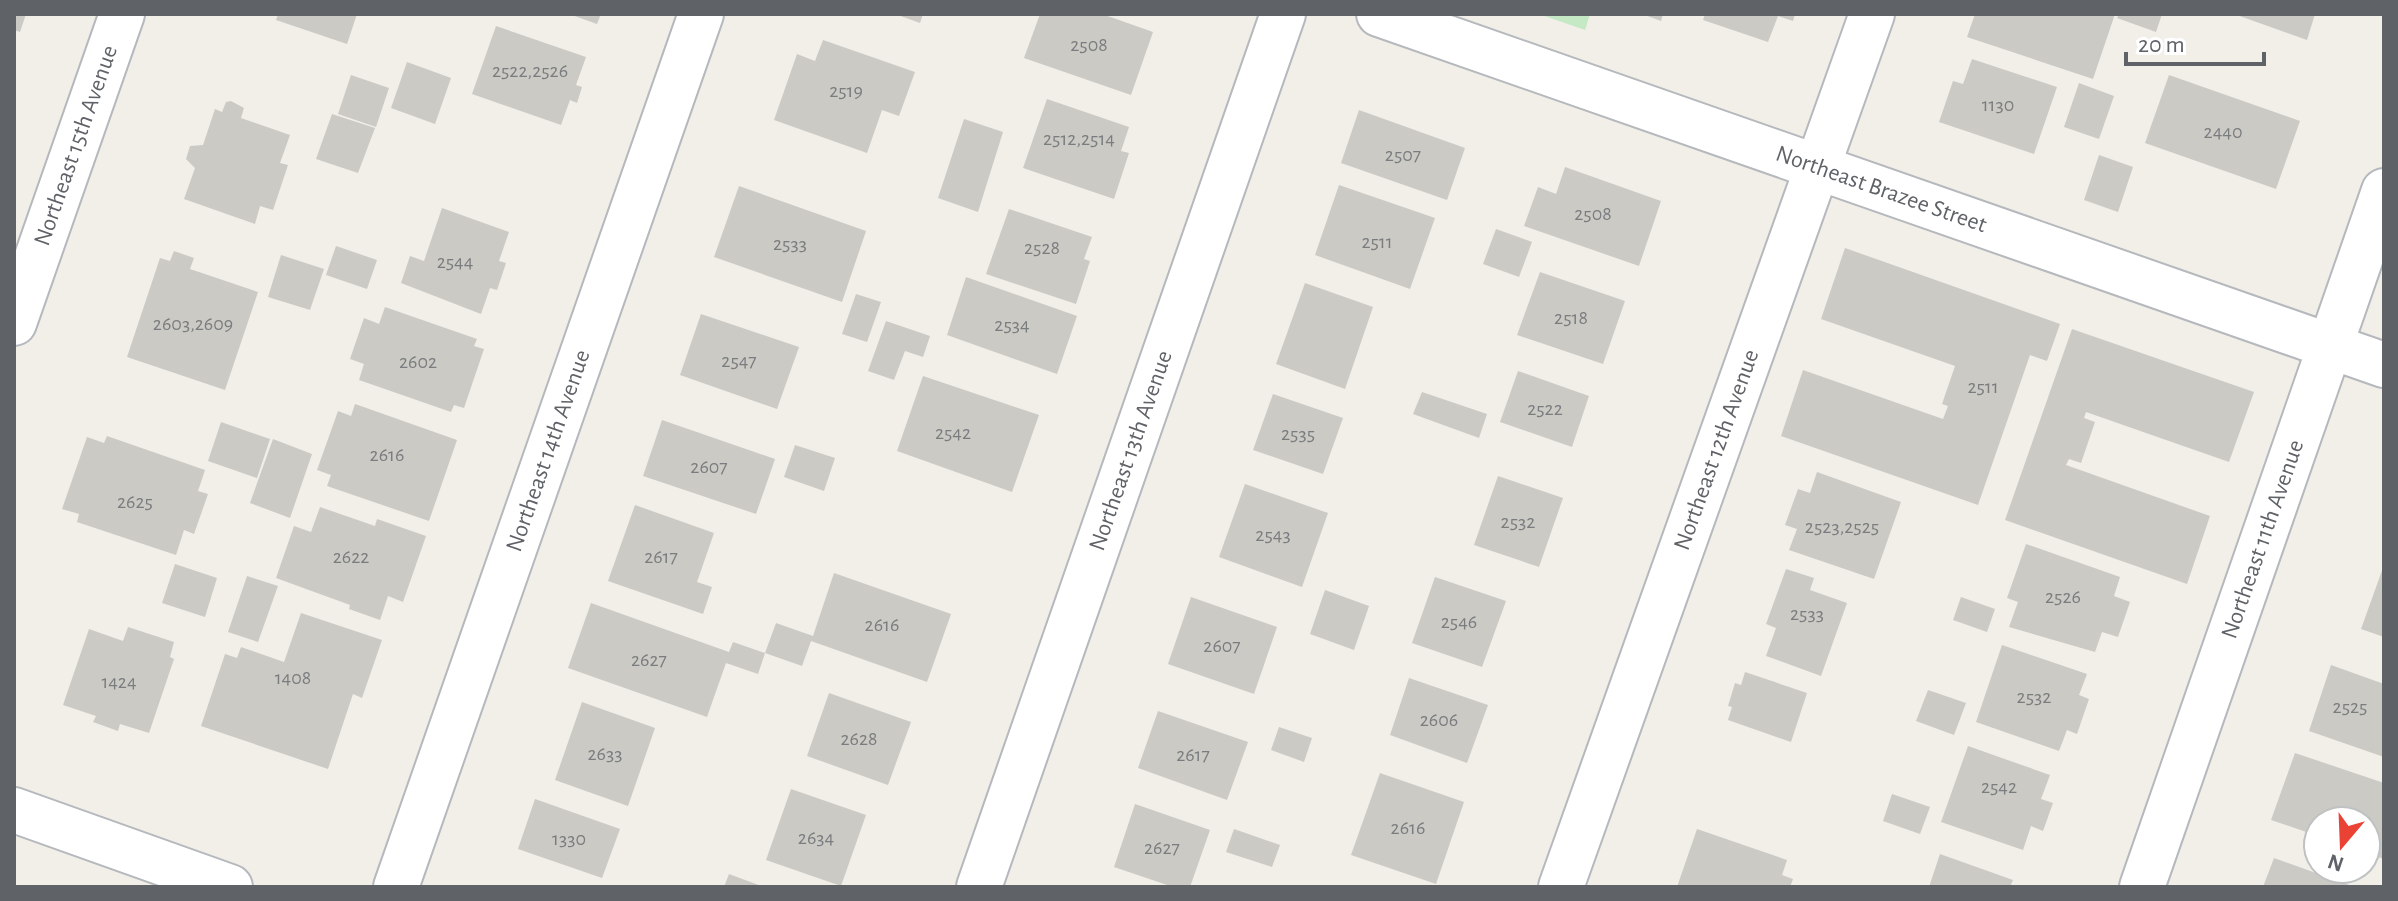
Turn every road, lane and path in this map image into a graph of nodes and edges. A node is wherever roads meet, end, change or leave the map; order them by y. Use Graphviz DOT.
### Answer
graph roads {
  1 [pos="122,14"];
  2 [pos="701,14"];
  3 [pos="1283,14"];
  4 [pos="1379,14"];
  5 [pos="1872,14"];
  6 [pos="1819,168"];
  7 [pos="2384,191"];
  8 [pos="14,323"];
  9 [pos="2329,345"];
  10 [pos="2384,365"];
  11 [pos="14,810"];
  12 [pos="230,887"];
  13 [pos="396,887"];
  14 [pos="979,887"];
  15 [pos="1561,887"];
  16 [pos="2142,887"];
  1 -- 8 [label="street, Northeast 15th Avenue"];
  2 -- 13 [label="street, Northeast 14th Avenue"];
  3 -- 14 [label="street, Northeast 13th Avenue"];
  4 -- 6 [label="street, Northeast Brazee Street"];
  5 -- 6 [label="street, Northeast 12th Avenue"];
  6 -- 9 [label="street, Northeast Brazee Street"];
  6 -- 15 [label="street, Northeast 12th Avenue"];
  7 -- 9 [label="street, Northeast 11th Avenue"];
  9 -- 10 [label="street, Northeast Brazee Street"];
  9 -- 16 [label="street, Northeast 11th Avenue"];
  11 -- 12 [label="street"];
}
